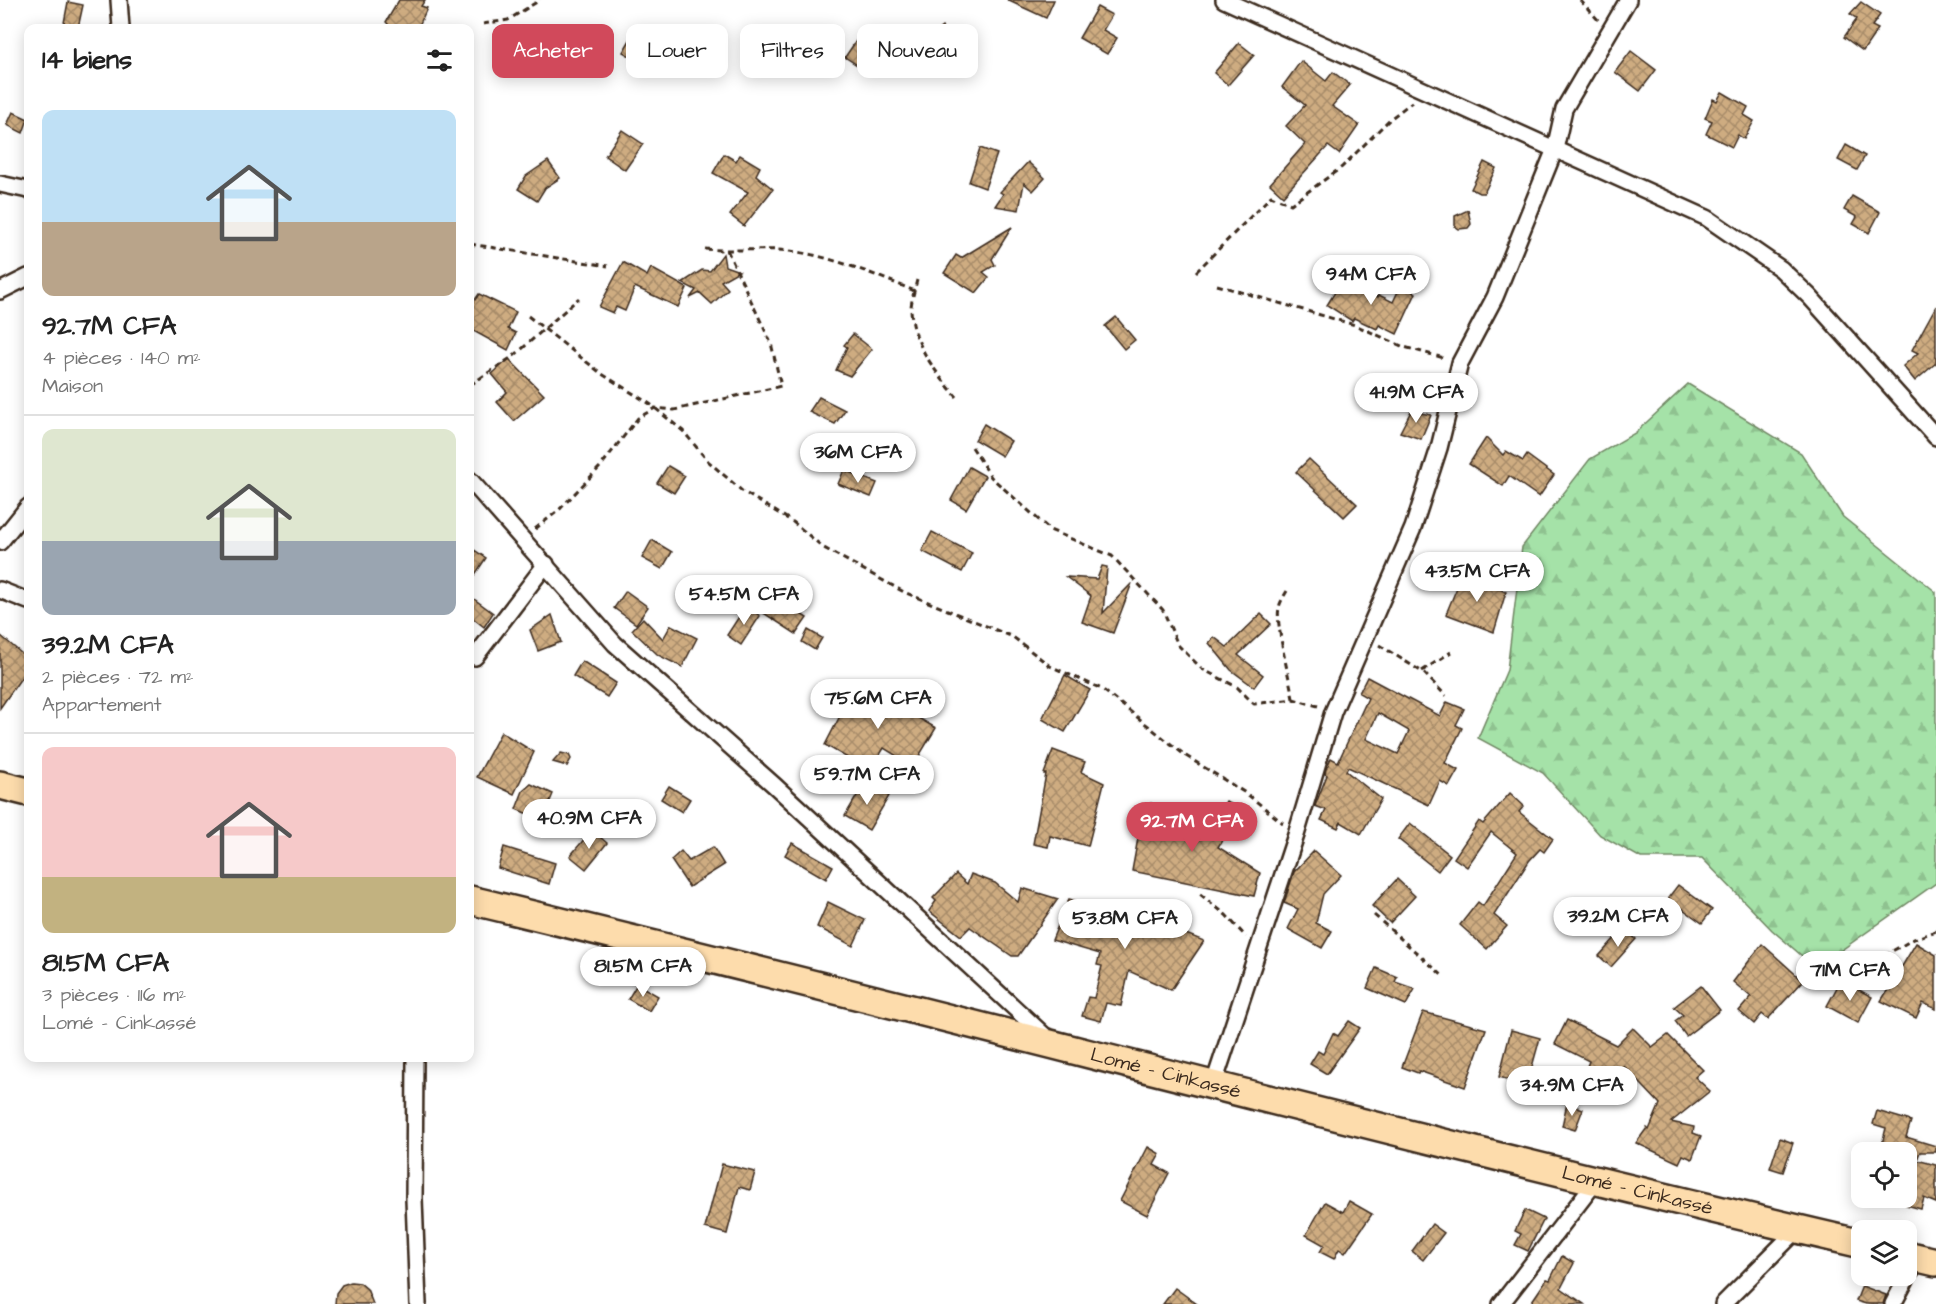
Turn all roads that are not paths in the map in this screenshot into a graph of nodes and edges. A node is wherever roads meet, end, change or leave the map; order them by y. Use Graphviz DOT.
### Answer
graph roads {
  1 [pos="119,0"];
  2 [pos="1224,0"];
  3 [pos="1628,0"];
  4 [pos="121,24"];
  5 [pos="1555,149"];
  6 [pos="0,184"];
  7 [pos="24,189"];
  8 [pos="24,279"];
  9 [pos="0,291"];
  10 [pos="1936,437"];
  11 [pos="474,484"];
  12 [pos="24,512"];
  13 [pos="0,542"];
  14 [pos="546,564"];
  15 [pos="0,590"];
  16 [pos="24,599"];
  17 [pos="475,657"];
  18 [pos="0,785"];
  19 [pos="24,791"];
  20 [pos="474,901"];
  21 [pos="1055,1045"];
  22 [pos="415,1062"];
  23 [pos="1213,1086"];
  24 [pos="1596,1181"];
  25 [pos="1798,1229"];
  26 [pos="1851,1241"];
  27 [pos="1920,1258"];
  28 [pos="418,1304"];
  29 [pos="1501,1304"];
  30 [pos="1723,1304"];
  31 [pos="1893,1304"];
  1 -- 4 [label="street"];
  2 -- 5 [label="street"];
  3 -- 5 [label="street"];
  5 -- 10 [label="street"];
  5 -- 23 [label="street"];
  6 -- 7 [label="street"];
  8 -- 9 [label="street"];
  11 -- 14 [label="street"];
  12 -- 13 [label="street"];
  14 -- 17 [label="street"];
  14 -- 21 [label="street"];
  15 -- 16 [label="street"];
  18 -- 19 [label="highway"];
  20 -- 21 [label="highway, Lomé - Cinkassé"];
  21 -- 23 [label="highway, Lomé - Cinkassé"];
  22 -- 28 [label="street"];
  23 -- 24 [label="highway, Lomé - Cinkassé"];
  24 -- 25 [label="highway, Lomé - Cinkassé"];
  24 -- 29 [label="street"];
  25 -- 26 [label="highway, Lomé - Cinkassé"];
  25 -- 30 [label="street"];
  27 -- 31 [label="street"];
}
